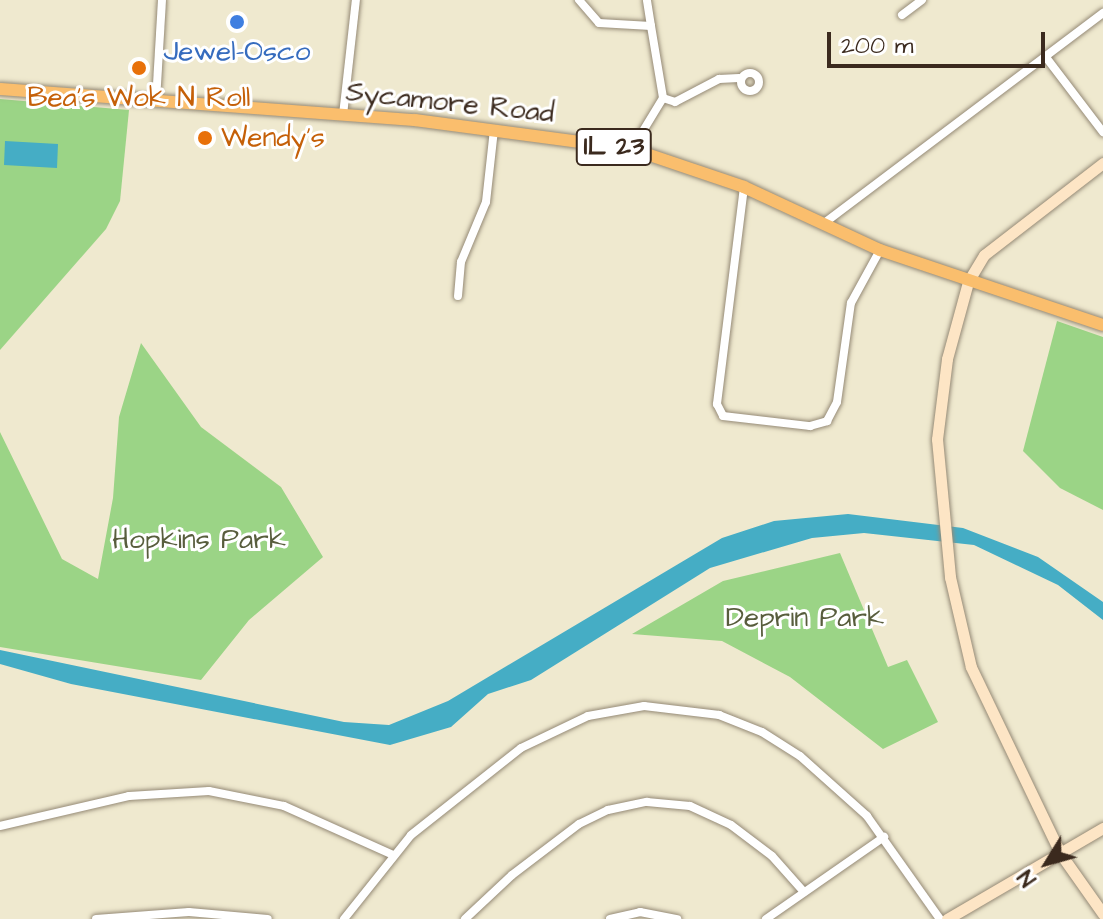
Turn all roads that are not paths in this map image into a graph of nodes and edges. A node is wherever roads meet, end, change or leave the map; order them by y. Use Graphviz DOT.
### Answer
graph roads {
  1 [pos="162,0"];
  2 [pos="356,0"];
  3 [pos="579,0"];
  4 [pos="647,0"];
  5 [pos="922,0"];
  6 [pos="1103,13"];
  7 [pos="902,15"];
  8 [pos="651,26"];
  9 [pos="1045,56"];
  10 [pos="739,78"];
  11 [pos="0,89"];
  12 [pos="663,98"];
  13 [pos="156,101"];
  14 [pos="343,115"];
  15 [pos="494,129"];
  16 [pos="1103,132"];
  17 [pos="632,149"];
  18 [pos="1103,163"];
  19 [pos="744,187"];
  20 [pos="823,224"];
  21 [pos="880,250"];
  22 [pos="968,282"];
  23 [pos="458,296"];
  24 [pos="1103,325"];
  25 [pos="0,826"];
  26 [pos="1103,828"];
  27 [pos="884,837"];
  28 [pos="1060,853"];
  29 [pos="393,855"];
  30 [pos="804,892"];
  31 [pos="1103,914"];
  32 [pos="96,919"];
  33 [pos="268,919"];
  34 [pos="344,919"];
  35 [pos="465,919"];
  36 [pos="610,919"];
  37 [pos="677,919"];
  38 [pos="766,919"];
  39 [pos="940,919"];
  40 [pos="947,919"];
  1 -- 13 [label="street"];
  2 -- 14 [label="street"];
  3 -- 8 [label="street"];
  4 -- 8 [label="street"];
  5 -- 7 [label="street"];
  6 -- 9 [label="street"];
  8 -- 12 [label="street"];
  9 -- 16 [label="street"];
  9 -- 20 [label="street"];
  10 -- 12 [label="street"];
  11 -- 13 [label="main road, Sycamore Road / IL 23"];
  12 -- 17 [label="street"];
  13 -- 14 [label="main road, Sycamore Road / IL 23"];
  14 -- 15 [label="main road, Sycamore Road / IL 23"];
  15 -- 17 [label="main road, Sycamore Road / IL 23"];
  15 -- 23 [label="street"];
  17 -- 19 [label="main road, Sycamore Road / IL 23"];
  18 -- 22 [label="street"];
  19 -- 20 [label="main road, Sycamore Road / IL 23"];
  19 -- 21 [label="street"];
  20 -- 21 [label="main road, Sycamore Road / IL 23"];
  21 -- 22 [label="main road, Sycamore Road / IL 23"];
  22 -- 24 [label="main road, Sycamore Road / IL 23"];
  22 -- 28 [label="street"];
  25 -- 29 [label="street"];
  26 -- 28 [label="street"];
  27 -- 29 [label="street"];
  27 -- 30 [label="street"];
  27 -- 39 [label="street"];
  28 -- 31 [label="street"];
  28 -- 40 [label="street"];
  29 -- 34 [label="street"];
  30 -- 35 [label="street"];
  30 -- 38 [label="street"];
  32 -- 33 [label="street"];
  36 -- 37 [label="street"];
}
